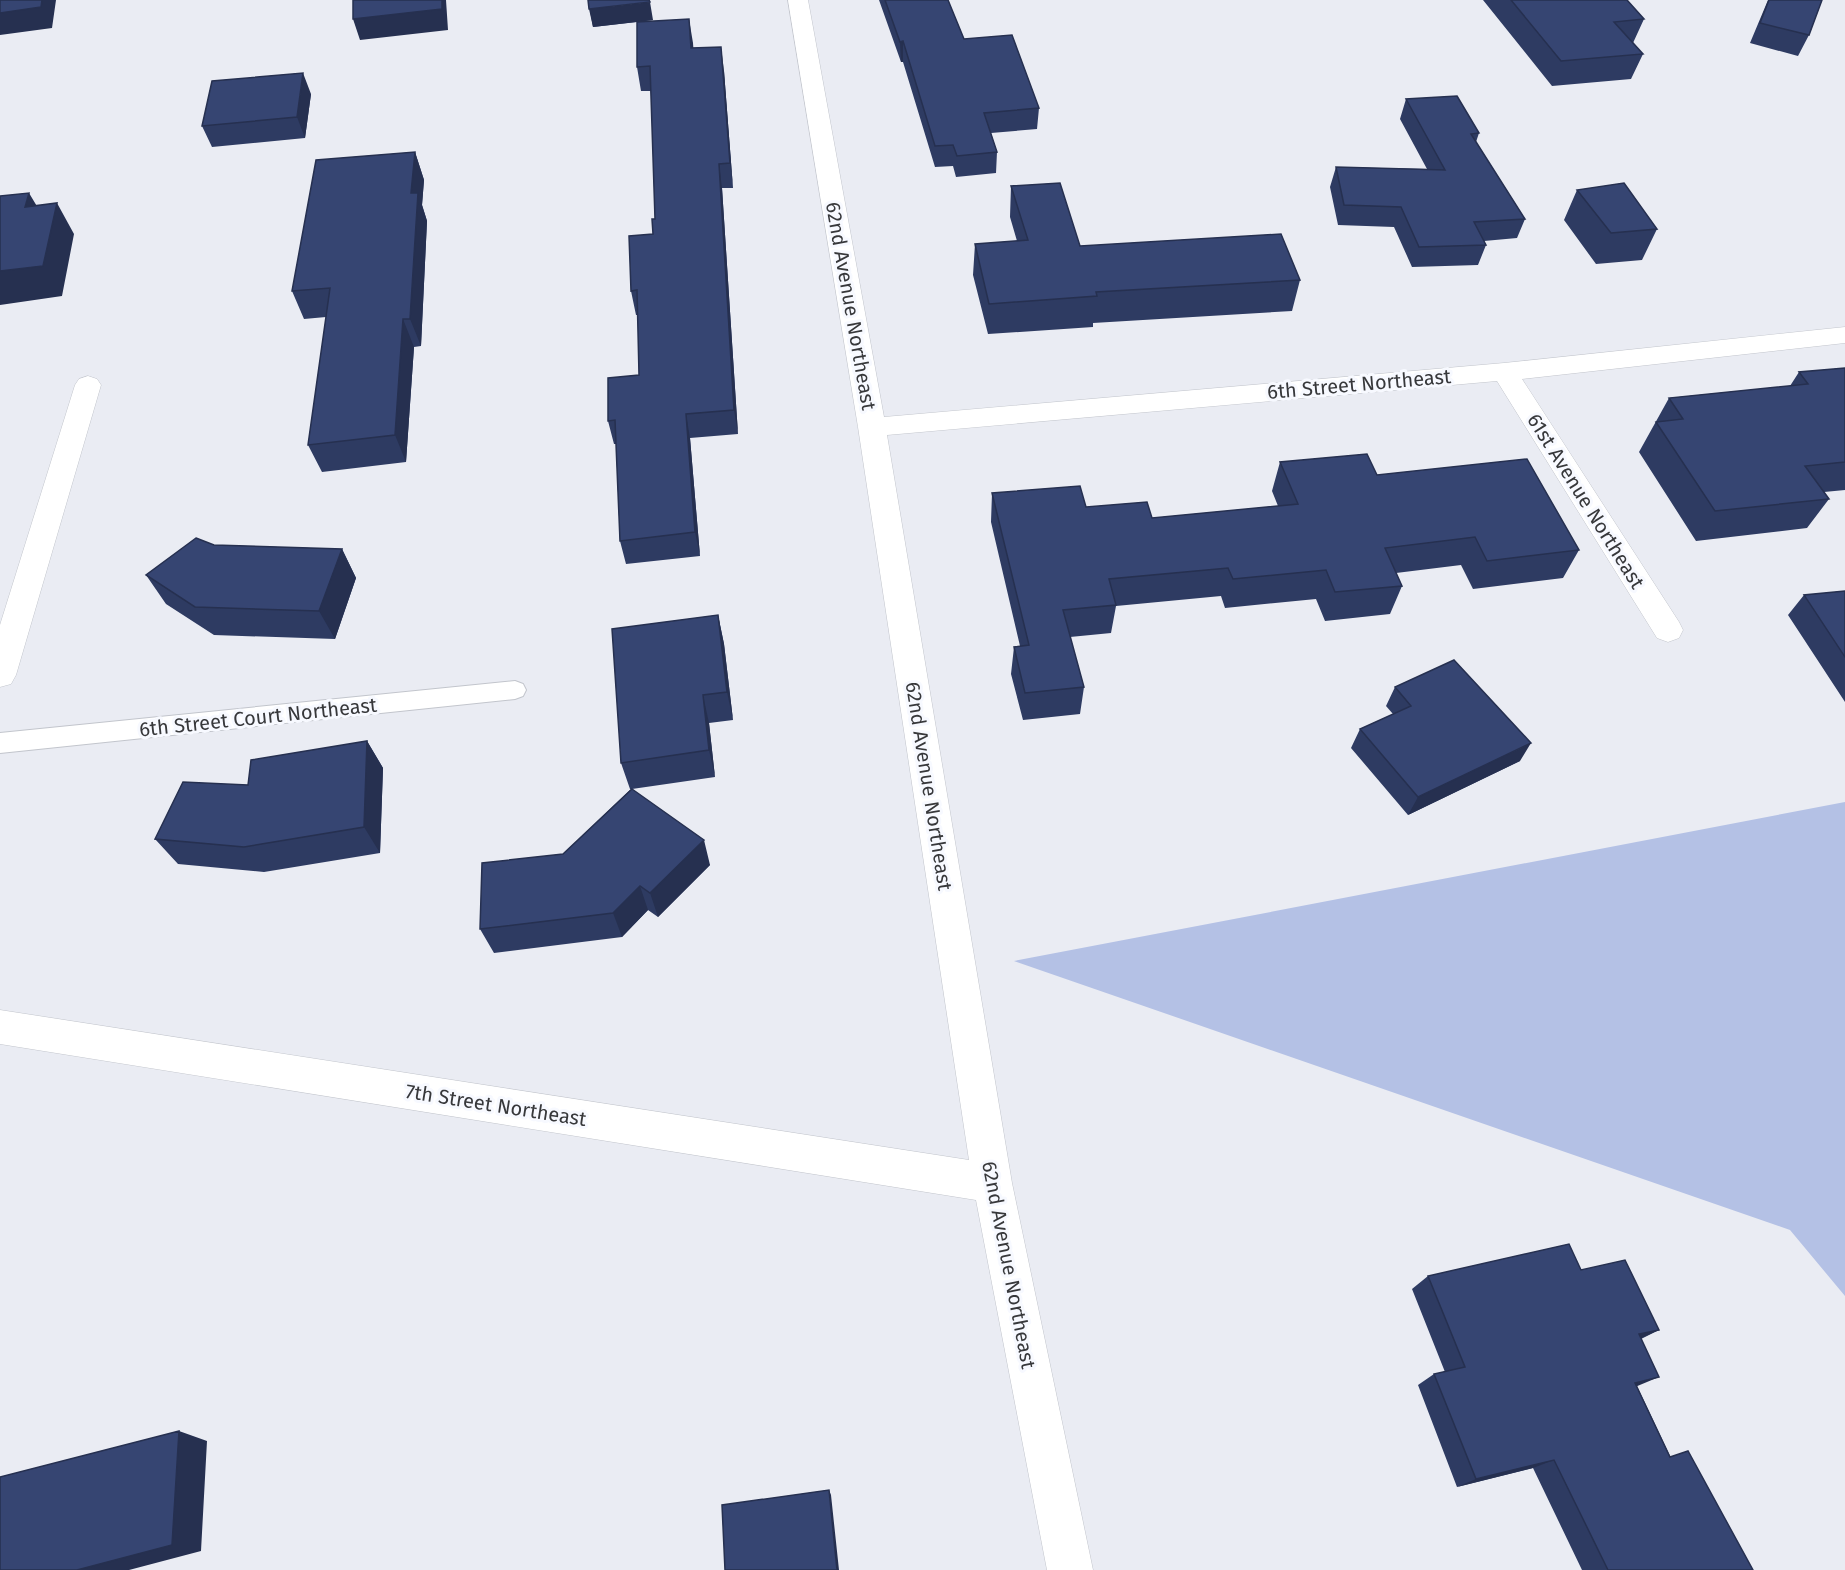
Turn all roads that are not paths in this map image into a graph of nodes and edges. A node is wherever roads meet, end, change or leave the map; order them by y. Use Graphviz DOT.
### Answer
graph roads {
  1 [pos="798,0"];
  2 [pos="1845,335"];
  3 [pos="1504,372"];
  4 [pos="88,385"];
  5 [pos="872,427"];
  6 [pos="1668,630"];
  7 [pos="0,675"];
  8 [pos="515,690"];
  9 [pos="0,744"];
  10 [pos="0,1027"];
  11 [pos="992,1183"];
  12 [pos="1070,1570"];
  1 -- 5 [label="street, 62nd Avenue Northeast"];
  2 -- 3 [label="street, 6th Street Northeast"];
  3 -- 5 [label="street, 6th Street Northeast"];
  3 -- 6 [label="street, 61st Avenue Northeast"];
  4 -- 7 [label="street"];
  5 -- 11 [label="street, 62nd Avenue Northeast"];
  8 -- 9 [label="lane, 6th Street Court Northeast"];
  10 -- 11 [label="street, 7th Street Northeast"];
  11 -- 12 [label="street, 62nd Avenue Northeast"];
}
